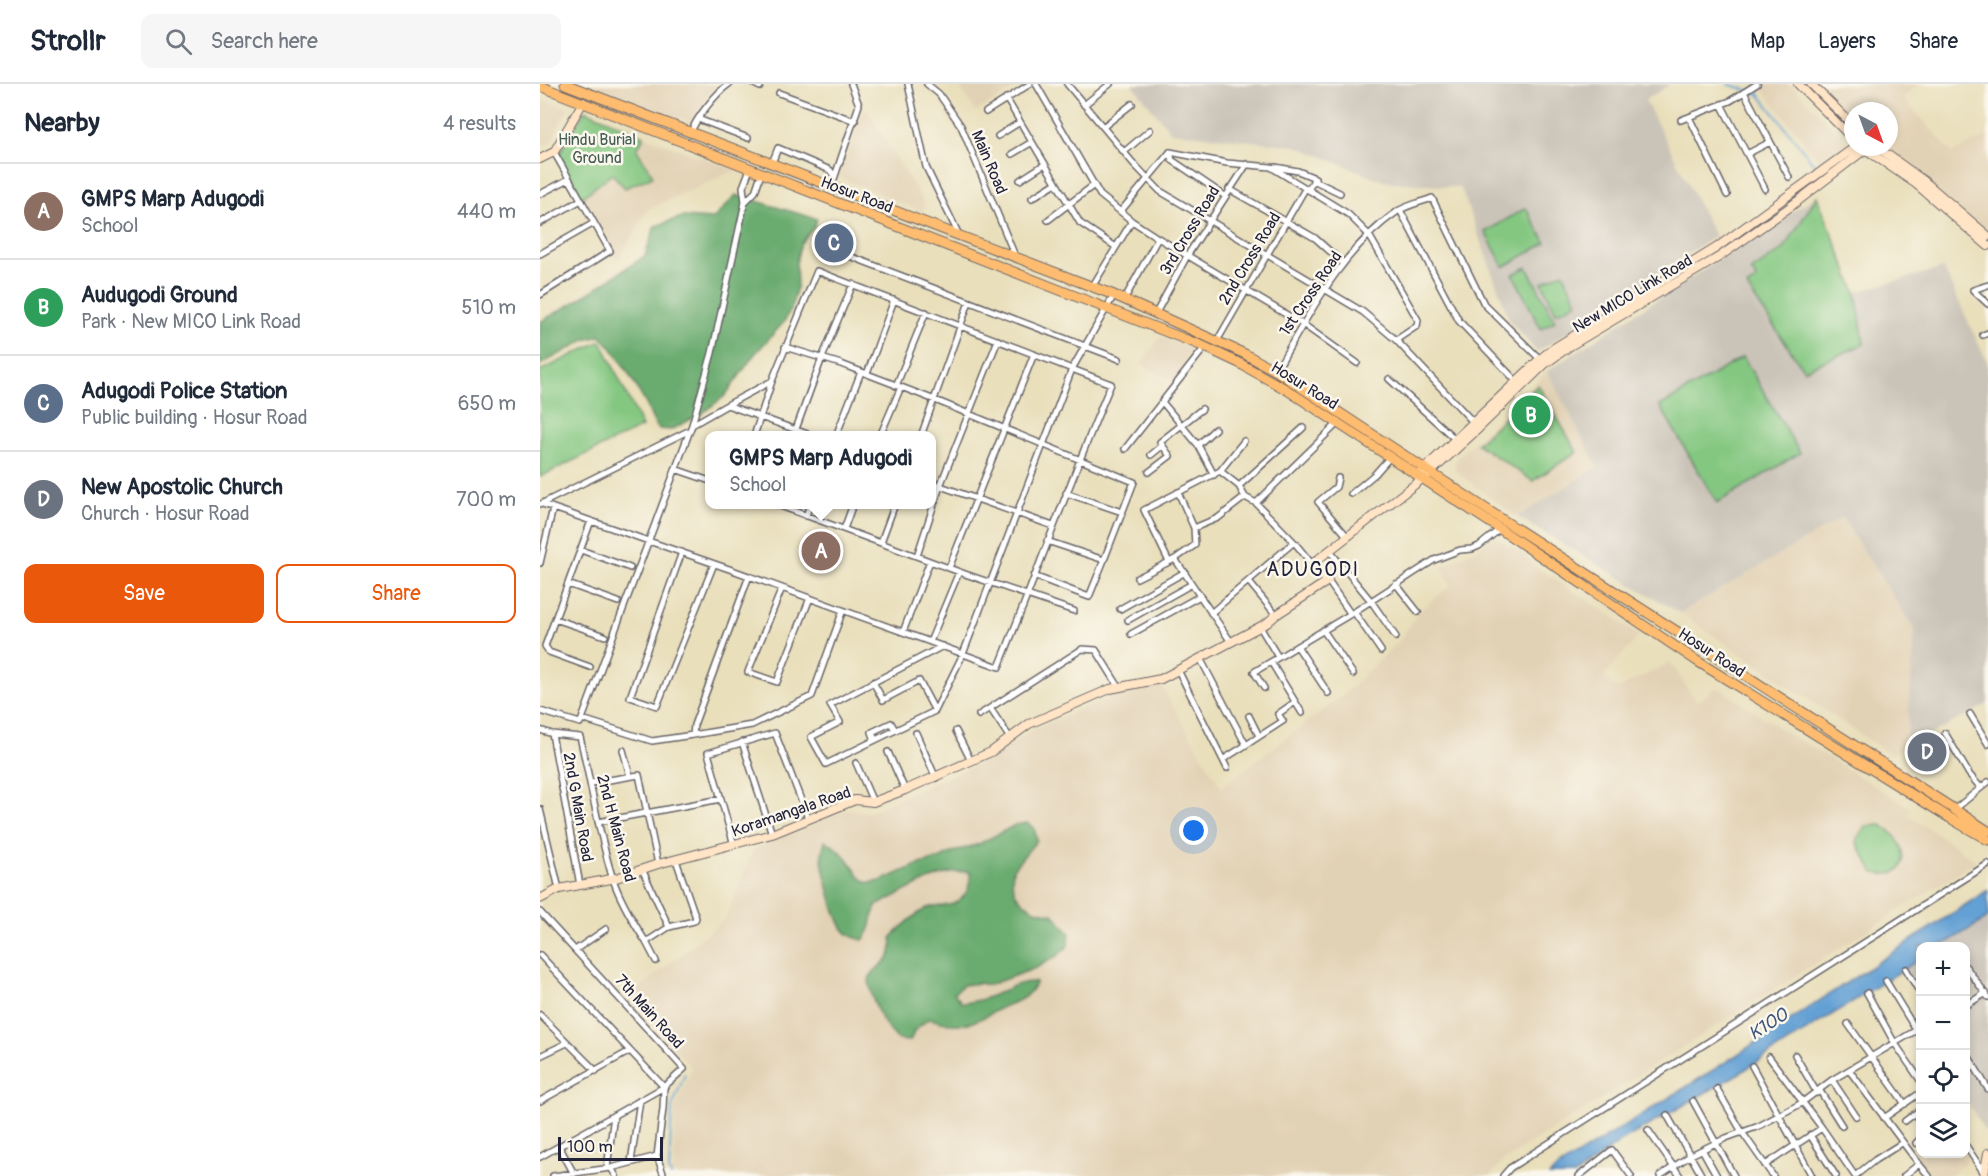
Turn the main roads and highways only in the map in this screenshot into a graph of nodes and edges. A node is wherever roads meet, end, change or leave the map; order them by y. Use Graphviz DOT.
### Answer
graph roads {
  1 [pos="565,84"];
  2 [pos="540,86"];
  3 [pos="818,180"];
  4 [pos="812,193"];
  5 [pos="1424,473"];
  6 [pos="1988,831"];
  7 [pos="1988,840"];
  1 -- 3 [label="main road, Hosur Road"];
  2 -- 4 [label="main road, Hosur Road"];
  3 -- 4 [label="main road"];
  3 -- 5 [label="main road, Hosur Road"];
  4 -- 5 [label="main road, Hosur Road"];
  5 -- 6 [label="main road, Hosur Road"];
  5 -- 7 [label="main road, Hosur Road"];
}
